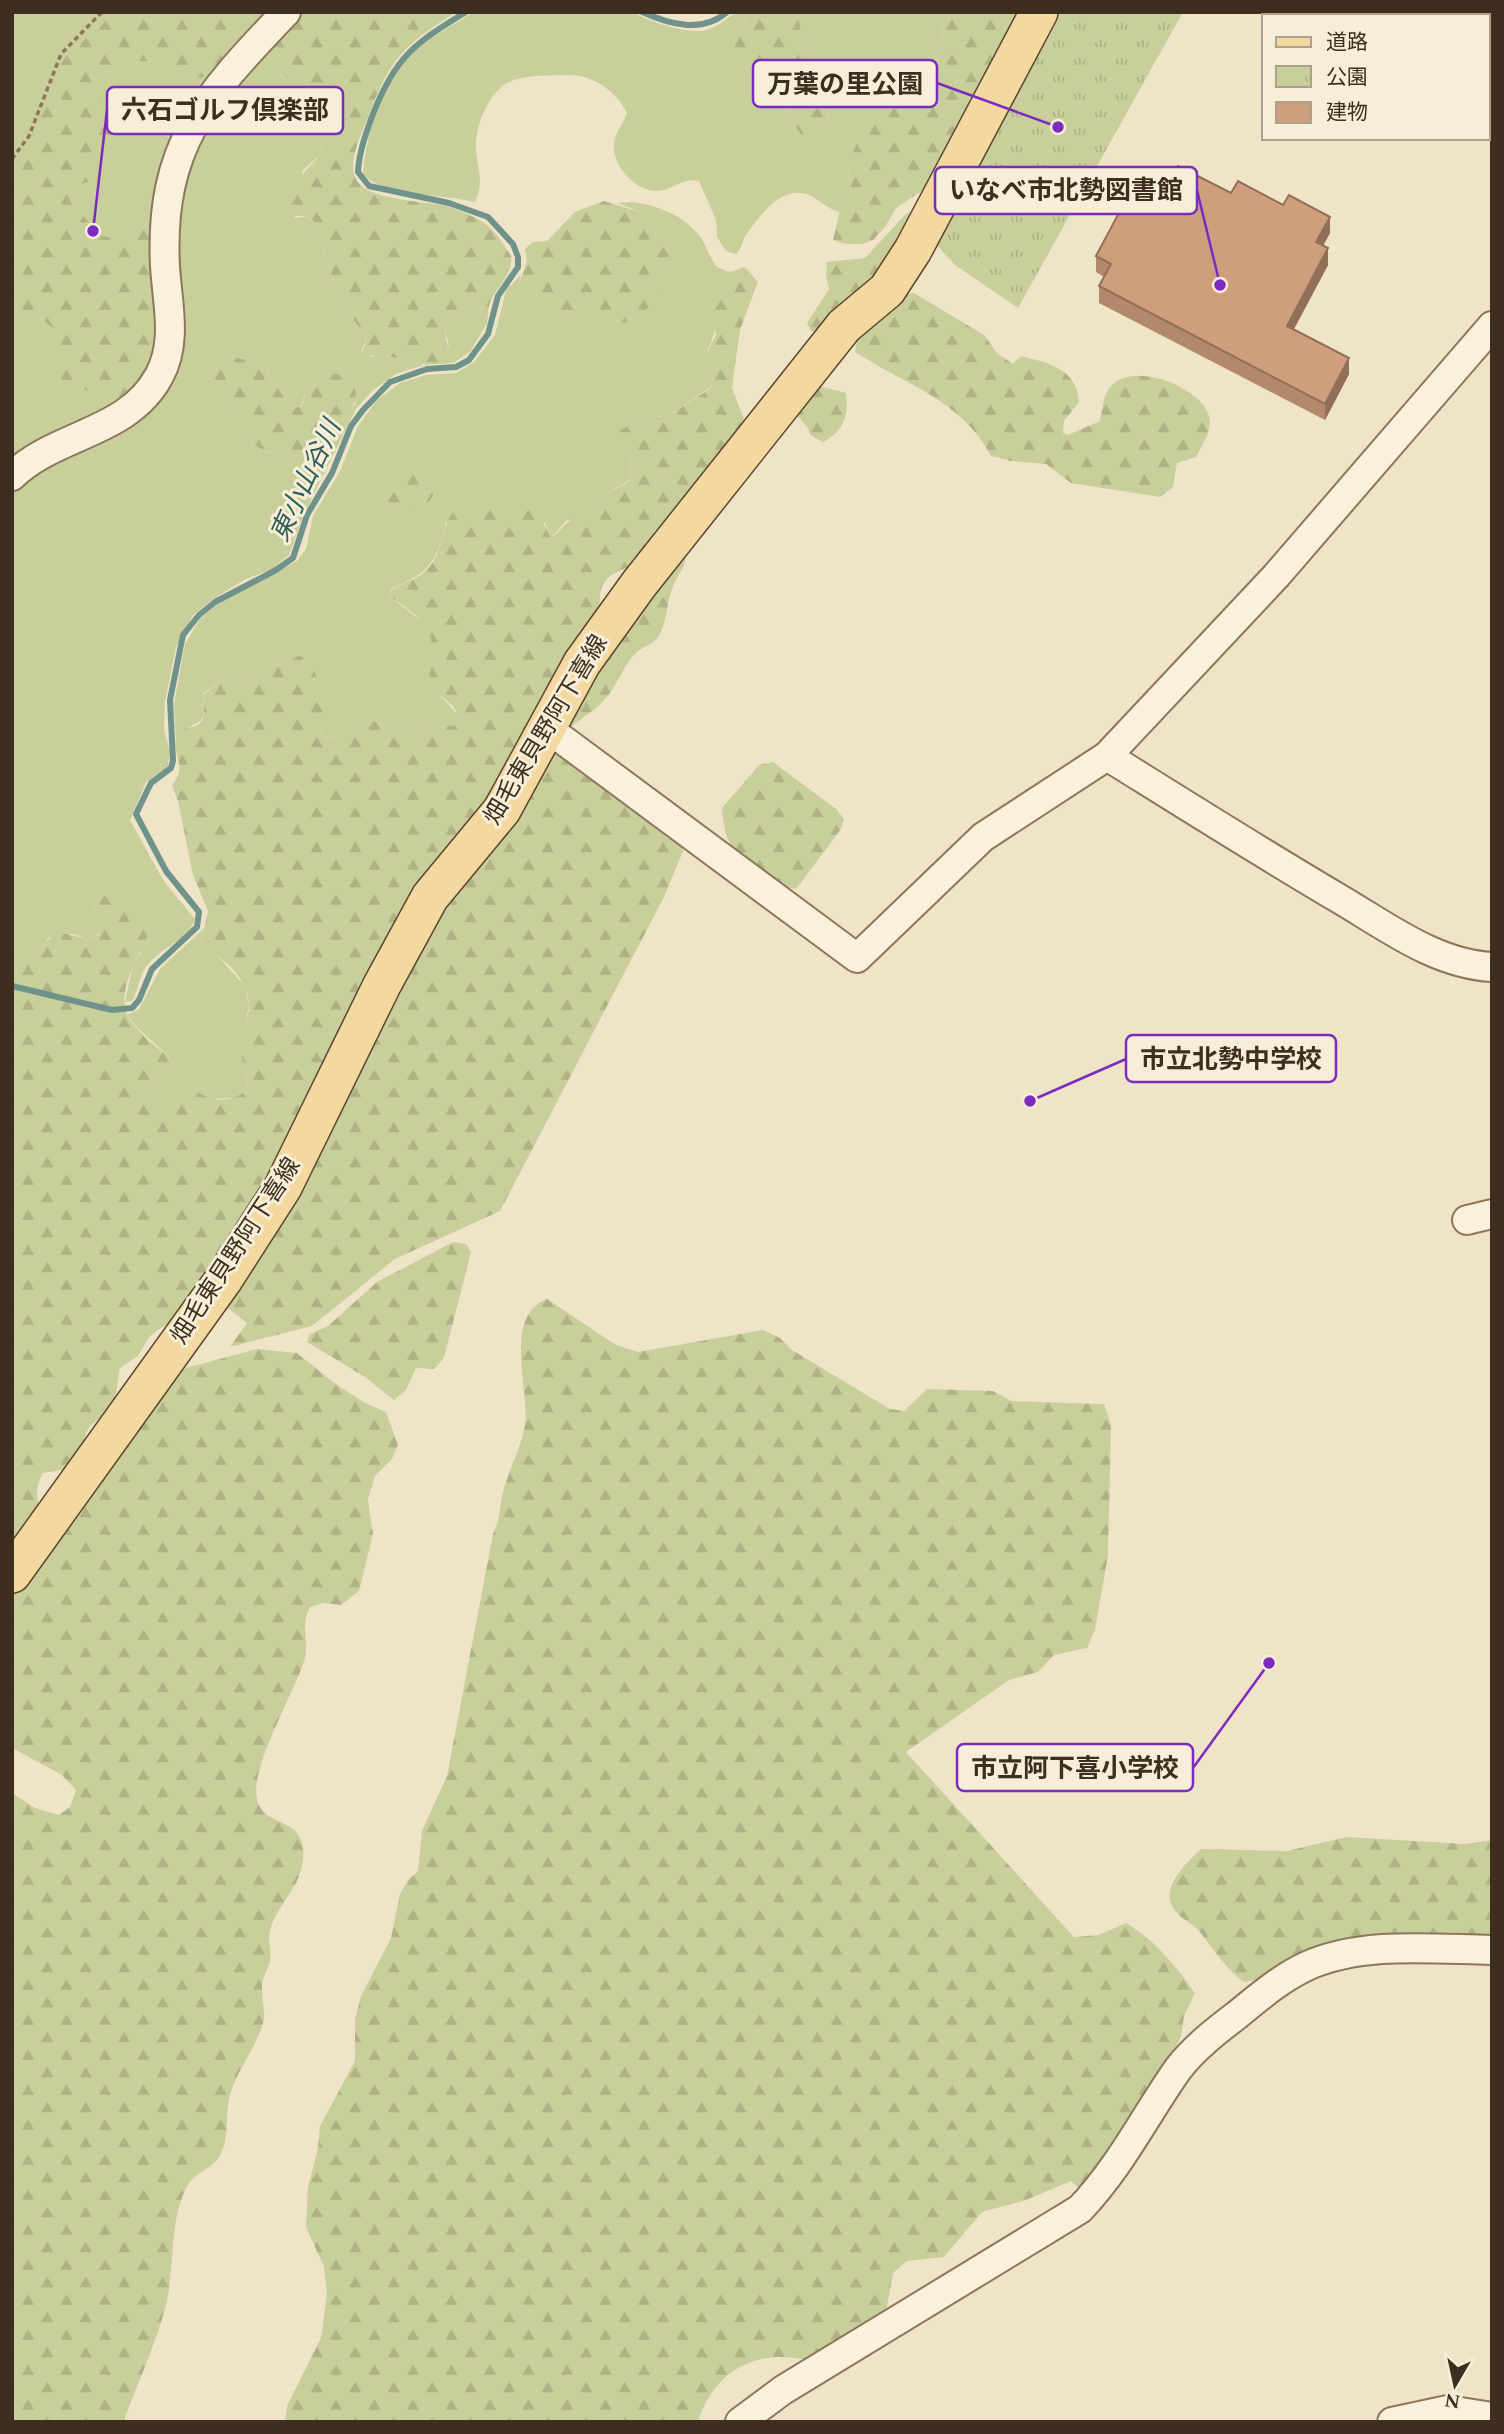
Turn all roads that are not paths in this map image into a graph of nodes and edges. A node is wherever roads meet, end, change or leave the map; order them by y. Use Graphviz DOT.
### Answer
graph roads {
  1 [pos="286,12"];
  2 [pos="1039,12"];
  3 [pos="1492,327"];
  4 [pos="12,476"];
  5 [pos="547,728"];
  6 [pos="1107,756"];
  7 [pos="1492,967"];
  8 [pos="12,1574"];
  9 [pos="1492,1950"];
  10 [pos="1492,2417"];
  11 [pos="740,2422"];
  12 [pos="1392,2422"];
  1 -- 4 [label="street"];
  2 -- 5 [label="main road, 畑毛東貝野阿下喜線"];
  3 -- 6 [label="street"];
  5 -- 6 [label="street"];
  5 -- 8 [label="main road, 畑毛東貝野阿下喜線"];
  6 -- 7 [label="street"];
  9 -- 11 [label="street"];
  10 -- 12 [label="street"];
}
